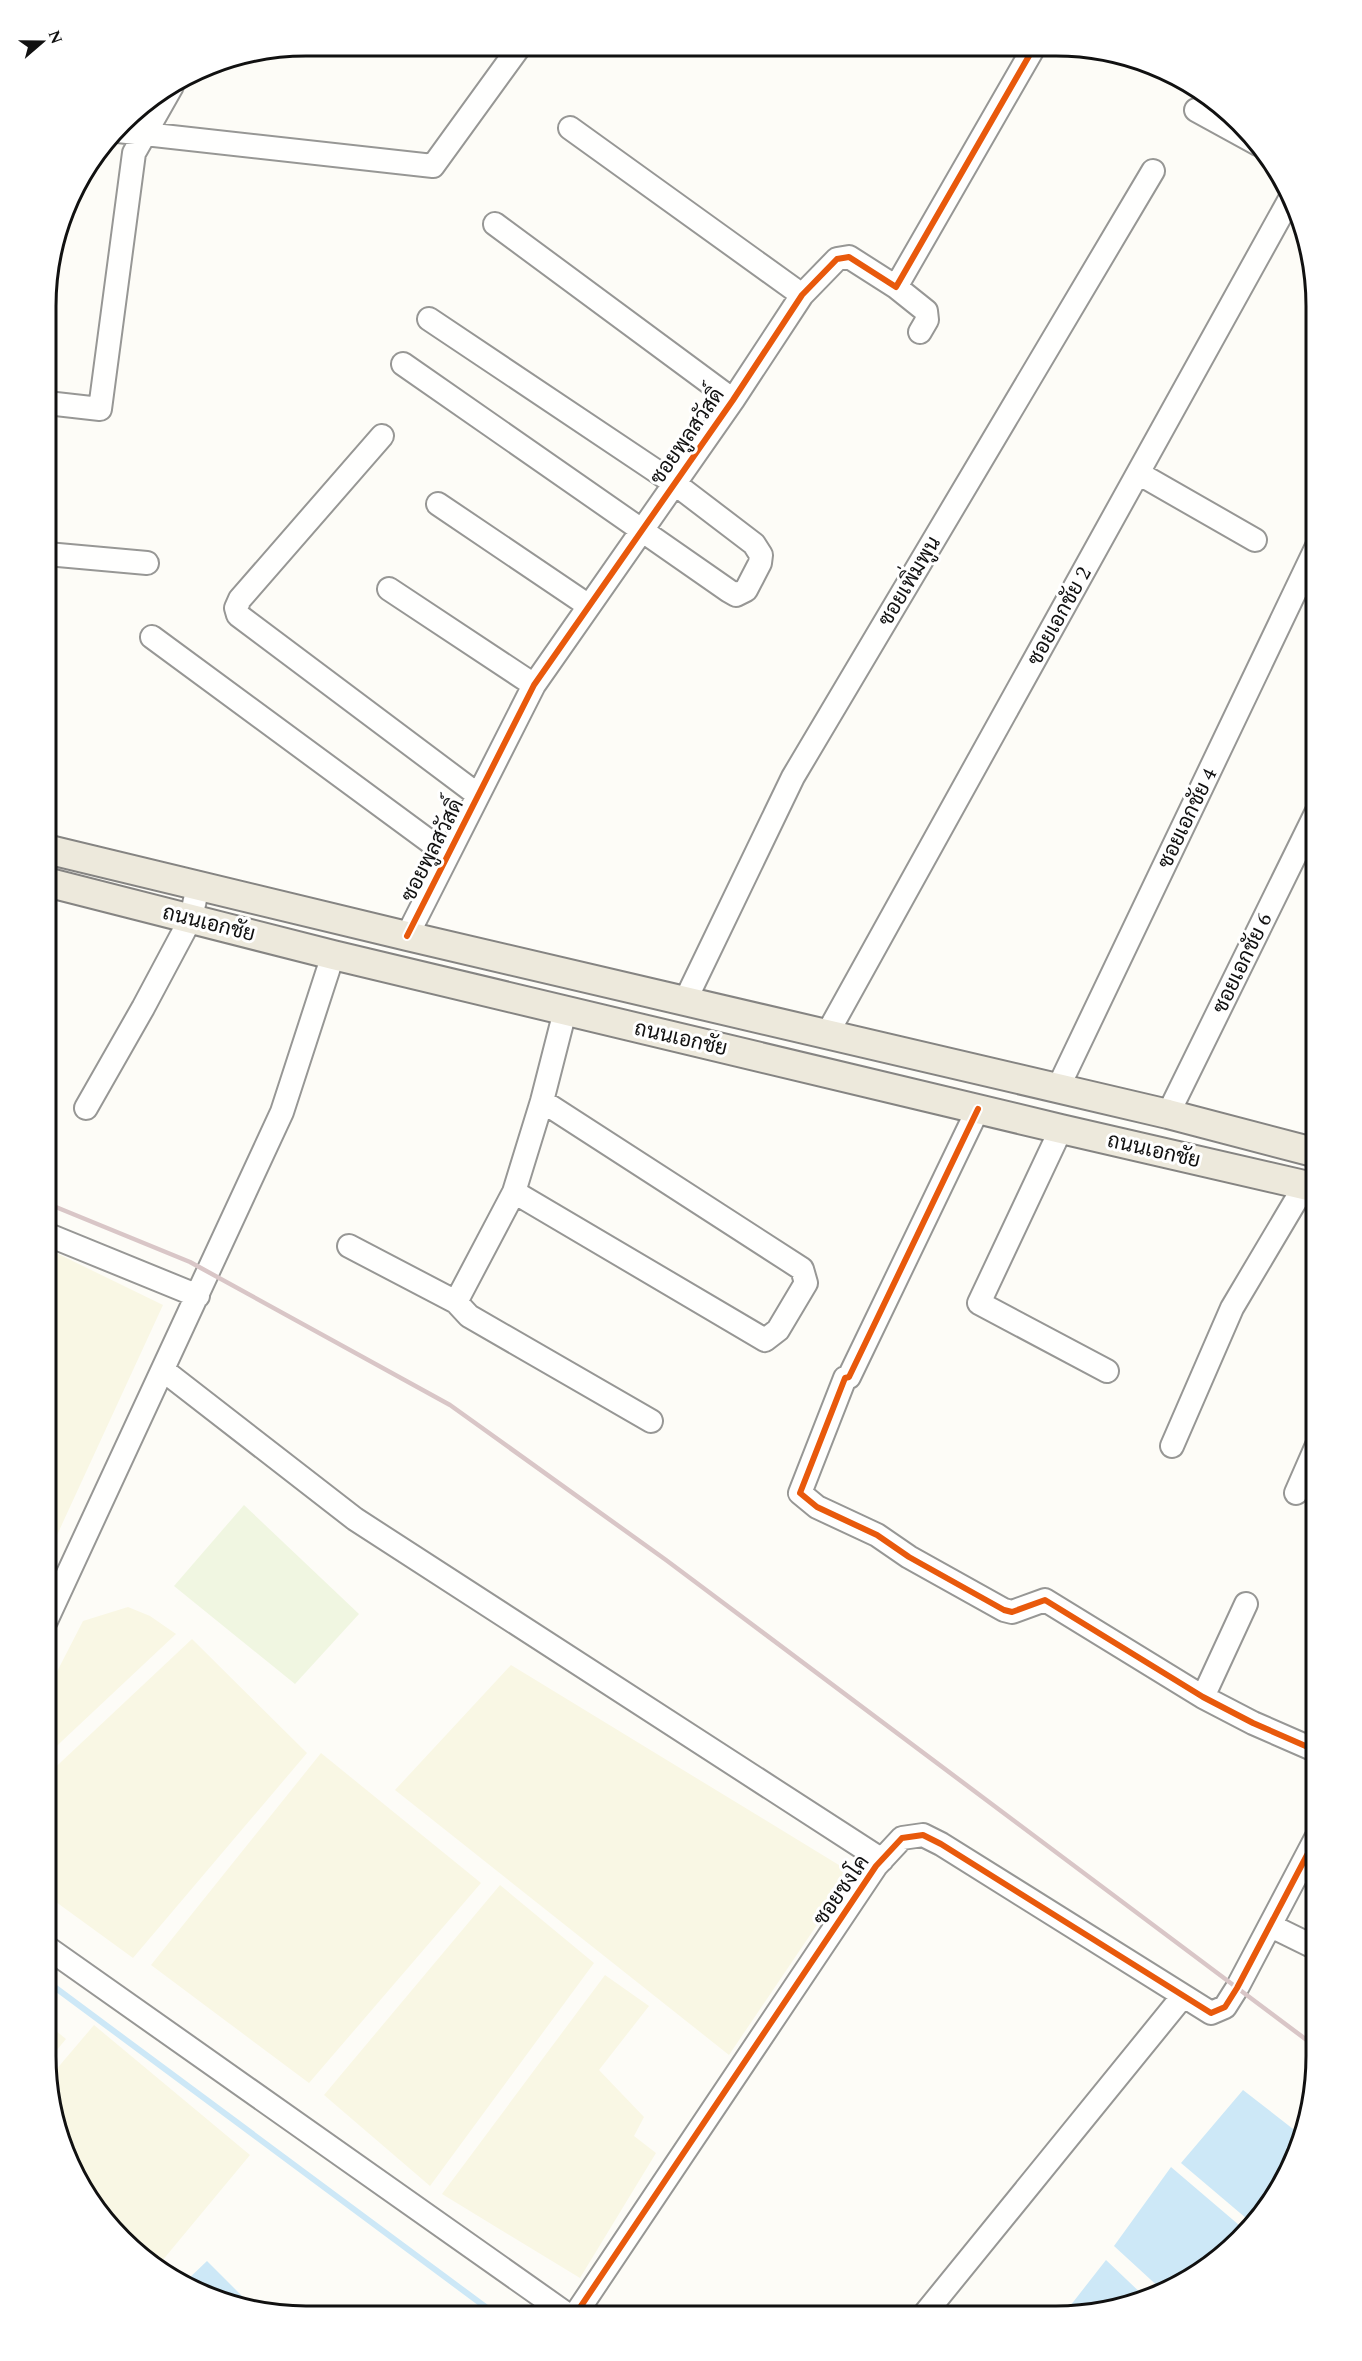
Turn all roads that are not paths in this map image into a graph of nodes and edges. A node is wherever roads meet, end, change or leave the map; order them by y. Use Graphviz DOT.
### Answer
graph roads {
  1 [pos="513,56"];
  2 [pos="1030,56"];
  3 [pos="165,99"];
  4 [pos="1196,110"];
  5 [pos="570,128"];
  6 [pos="127,131"];
  7 [pos="1235,132"];
  8 [pos="146,134"];
  9 [pos="1153,171"];
  10 [pos="1286,207"];
  11 [pos="495,224"];
  12 [pos="896,287"];
  13 [pos="802,295"];
  14 [pos="429,319"];
  15 [pos="920,332"];
  16 [pos="403,364"];
  17 [pos="733,400"];
  18 [pos="56,404"];
  19 [pos="382,436"];
  20 [pos="1138,473"];
  21 [pos="674,483"];
  22 [pos="438,504"];
  23 [pos="642,530"];
  24 [pos="1255,540"];
  25 [pos="56,555"];
  26 [pos="147,563"];
  27 [pos="1306,569"];
  28 [pos="389,589"];
  29 [pos="589,606"];
  30 [pos="152,637"];
  31 [pos="534,685"];
  32 [pos="478,795"];
  33 [pos="1306,833"];
  34 [pos="56,851"];
  35 [pos="448,855"];
  36 [pos="56,884"];
  37 [pos="198,886"];
  38 [pos="190,918"];
  39 [pos="407,936"];
  40 [pos="333,955"];
  41 [pos="685,1001"];
  42 [pos="566,1011"];
  43 [pos="827,1034"];
  44 [pos="1057,1090"];
  45 [pos="542,1101"];
  46 [pos="86,1108"];
  47 [pos="978,1109"];
  48 [pos="1168,1114"];
  49 [pos="1061,1129"];
  50 [pos="1306,1146"];
  51 [pos="1306,1185"];
  52 [pos="514,1192"];
  53 [pos="1306,1194"];
  54 [pos="56,1238"];
  55 [pos="349,1246"];
  56 [pos="198,1296"];
  57 [pos="456,1302"];
  58 [pos="163,1370"];
  59 [pos="1107,1371"];
  60 [pos="651,1421"];
  61 [pos="1172,1446"];
  62 [pos="1306,1470"];
  63 [pos="1296,1492"];
  64 [pos="56,1600"];
  65 [pos="1246,1604"];
  66 [pos="1203,1697"];
  67 [pos="1306,1746"];
  68 [pos="882,1860"];
  69 [pos="1306,1875"];
  70 [pos="1271,1926"];
  71 [pos="1306,1943"];
  72 [pos="56,1954"];
  73 [pos="1183,1996"];
  74 [pos="555,2306"];
  75 [pos="581,2306"];
  76 [pos="931,2306"];
  1 -- 8 [label="street"];
  2 -- 12 [label="street"];
  3 -- 8 [label="street"];
  4 -- 7 [label="street"];
  5 -- 13 [label="street"];
  6 -- 8 [label="street"];
  8 -- 18 [label="street"];
  9 -- 41 [label="street, ซอยเพิ่มพูน"];
  10 -- 20 [label="street, ซอยเอกชัย 2"];
  11 -- 17 [label="street"];
  12 -- 13 [label="street, ซอยพูลสวัสดิ์"];
  12 -- 15 [label="street, ซอยพูลสวัสดิ์"];
  13 -- 17 [label="street, ซอยพูลสวัสดิ์"];
  14 -- 21 [label="street"];
  16 -- 23 [label="street"];
  17 -- 21 [label="street, ซอยพูลสวัสดิ์"];
  19 -- 32 [label="street"];
  20 -- 24 [label="street"];
  20 -- 43 [label="street, ซอยเอกชัย 2"];
  21 -- 23 [label="street, ซอยพูลสวัสดิ์"];
  21 -- 23 [label="street"];
  22 -- 29 [label="street"];
  23 -- 29 [label="street, ซอยพูลสวัสดิ์"];
  25 -- 26 [label="street"];
  27 -- 44 [label="street, ซอยเอกชัย 4"];
  28 -- 31 [label="street"];
  29 -- 31 [label="street, ซอยพูลสวัสดิ์"];
  30 -- 35 [label="street"];
  31 -- 32 [label="street, ซอยพูลสวัสดิ์"];
  32 -- 35 [label="street, ซอยพูลสวัสดิ์"];
  33 -- 48 [label="street, ซอยเอกชัย 6"];
  34 -- 37 [label="main road, ถนนเอกชัย"];
  35 -- 39 [label="street, ซอยพูลสวัสดิ์"];
  36 -- 38 [label="main road, ถนนเอกชัย"];
  37 -- 38 [label="street"];
  37 -- 39 [label="main road, ถนนเอกชัย"];
  38 -- 40 [label="main road, ถนนเอกชัย"];
  38 -- 46 [label="street"];
  39 -- 41 [label="main road, ถนนเอกชัย"];
  40 -- 42 [label="main road, ถนนเอกชัย"];
  40 -- 56 [label="street"];
  41 -- 43 [label="main road, ถนนเอกชัย"];
  42 -- 45 [label="street"];
  42 -- 47 [label="main road, ถนนเอกชัย"];
  43 -- 44 [label="main road, ถนนเอกชัย"];
  44 -- 48 [label="main road, ถนนเอกชัย"];
  45 -- 52 [label="street"];
  45 -- 52 [label="street"];
  47 -- 49 [label="main road, ถนนเอกชัย"];
  47 -- 66 [label="street"];
  48 -- 50 [label="main road, ถนนเอกชัย"];
  49 -- 51 [label="main road, ถนนเอกชัย"];
  49 -- 59 [label="street"];
  52 -- 57 [label="street"];
  53 -- 61 [label="street"];
  54 -- 56 [label="street"];
  55 -- 57 [label="street"];
  56 -- 58 [label="street"];
  57 -- 60 [label="street"];
  58 -- 64 [label="street"];
  58 -- 68 [label="street"];
  62 -- 63 [label="street"];
  65 -- 66 [label="street"];
  66 -- 67 [label="street"];
  68 -- 73 [label="street, ซอยชงโค"];
  68 -- 75 [label="street, ซอยชงโค"];
  69 -- 70 [label="street, ซอยชงโค"];
  70 -- 71 [label="street"];
  70 -- 73 [label="street, ซอยชงโค"];
  72 -- 74 [label="street"];
  73 -- 76 [label="street"];
}
